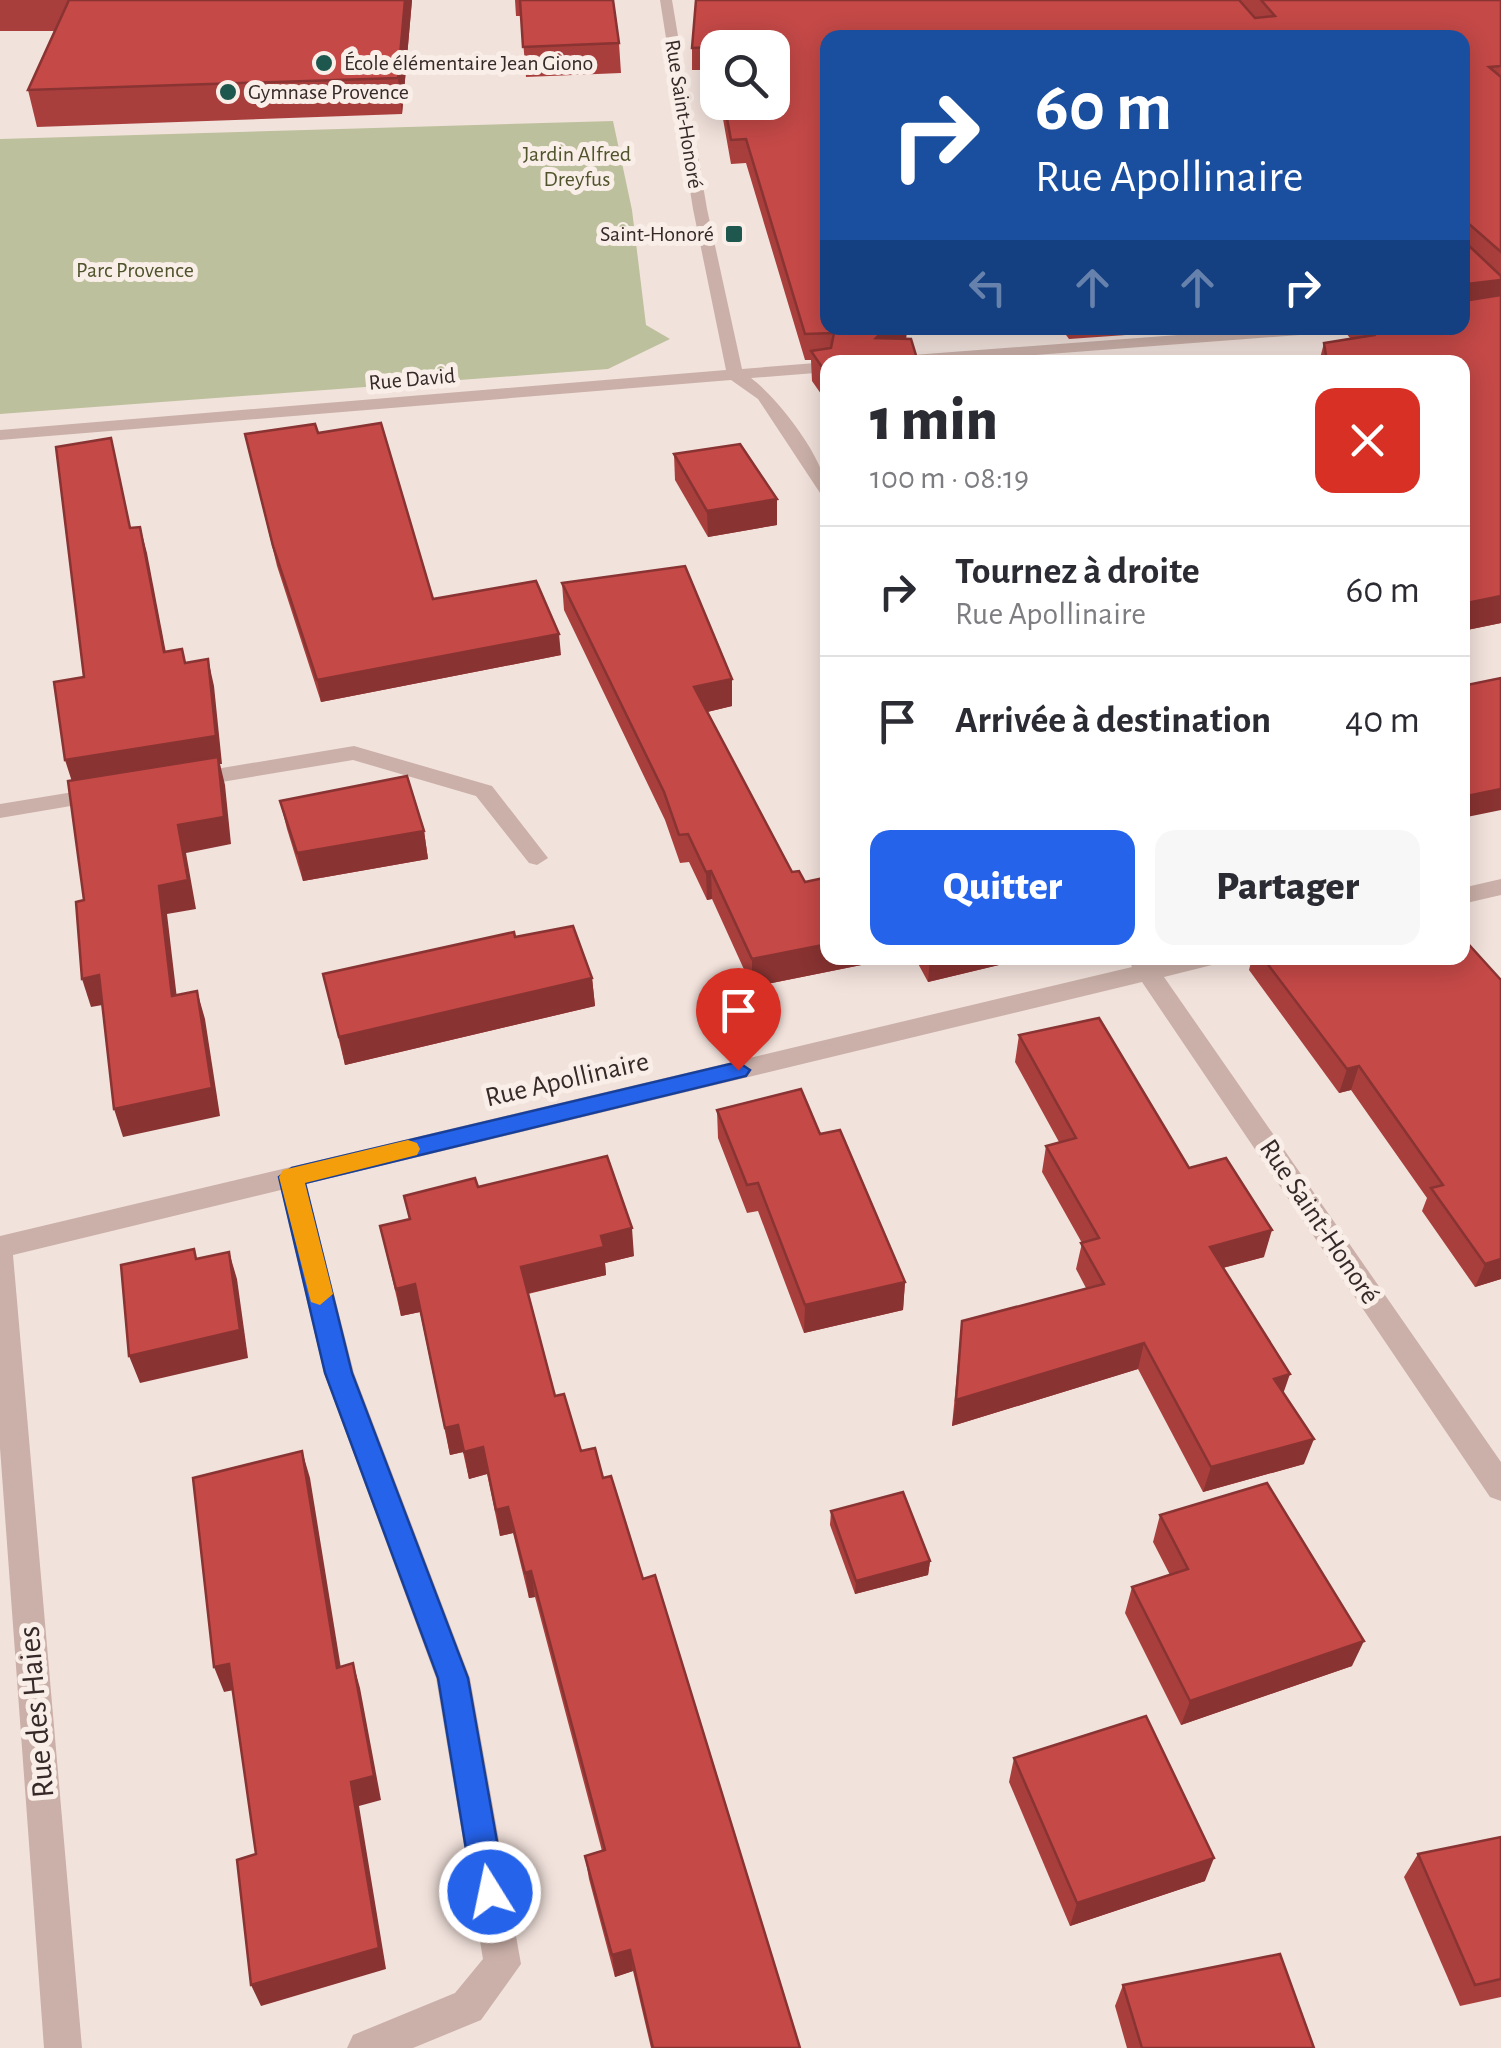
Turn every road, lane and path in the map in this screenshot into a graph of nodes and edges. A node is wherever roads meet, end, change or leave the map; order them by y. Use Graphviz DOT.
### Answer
graph roads {
  1 [pos="666,0"];
  2 [pos="1235,335"];
  3 [pos="977,355"];
  4 [pos="820,368"];
  5 [pos="735,374"];
  6 [pos="0,435"];
  7 [pos="820,480"];
  8 [pos="163,785"];
  9 [pos="124,791"];
  10 [pos="0,812"];
  11 [pos="537,858"];
  12 [pos="1501,887"];
  13 [pos="1470,894"];
  14 [pos="1142,965"];
  15 [pos="292,1177"];
  16 [pos="0,1247"];
  17 [pos="0,1257"];
  18 [pos="1501,1487"];
  19 [pos="63,2048"];
  20 [pos="366,2048"];
  1 -- 5 [label="street, Rue Saint-Honoré"];
  2 -- 3 [label="street"];
  4 -- 5 [label="street, Rue David"];
  5 -- 6 [label="street, Rue David"];
  5 -- 7 [label="street"];
  8 -- 11 [label="street"];
  9 -- 10 [label="street"];
  12 -- 13 [label="street"];
  14 -- 15 [label="street, Rue Apollinaire"];
  14 -- 18 [label="street, Rue Saint-Honoré"];
  15 -- 16 [label="street, Rue Apollinaire"];
  15 -- 20 [label="street"];
  17 -- 19 [label="street, Rue des Haies"];
}
